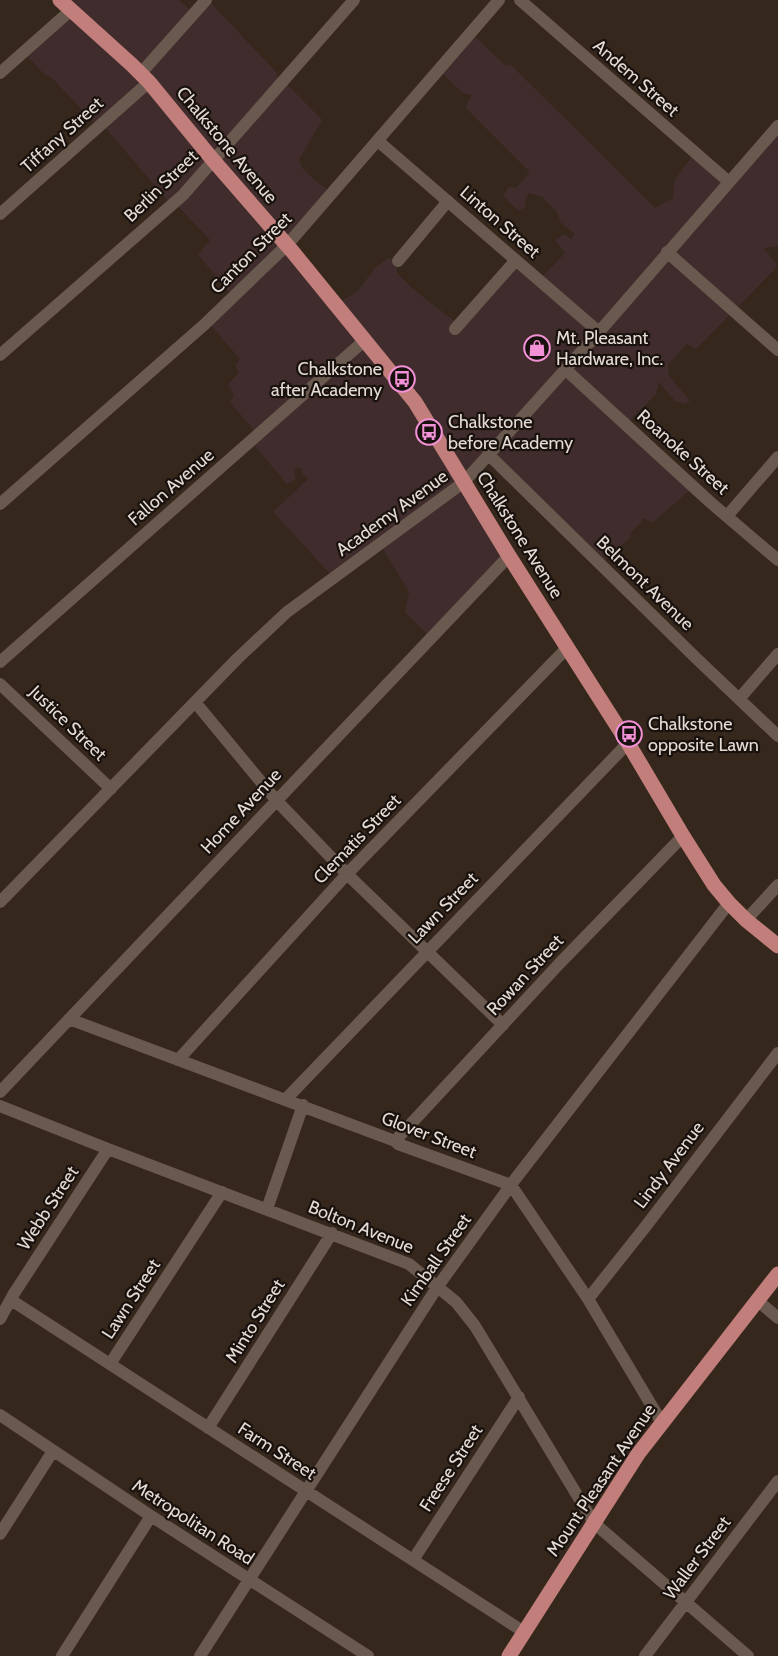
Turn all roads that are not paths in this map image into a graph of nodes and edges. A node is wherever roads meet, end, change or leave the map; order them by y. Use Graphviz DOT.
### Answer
graph roads {
  1 [pos="206,0"];
  2 [pos="354,0"];
  3 [pos="499,0"];
  4 [pos="520,0"];
  5 [pos="65,5"];
  6 [pos="0,74"];
  7 [pos="145,78"];
  8 [pos="777,130"];
  9 [pos="378,141"];
  10 [pos="213,160"];
  11 [pos="729,182"];
  12 [pos="448,201"];
  13 [pos="0,214"];
  14 [pos="287,245"];
  15 [pos="667,252"];
  16 [pos="516,260"];
  17 [pos="398,261"];
  18 [pos="455,329"];
  19 [pos="599,332"];
  20 [pos="365,340"];
  21 [pos="778,350"];
  22 [pos="0,355"];
  23 [pos="565,369"];
  24 [pos="488,454"];
  25 [pos="778,457"];
  26 [pos="464,482"];
  27 [pos="0,504"];
  28 [pos="727,516"];
  29 [pos="509,556"];
  30 [pos="778,560"];
  31 [pos="567,648"];
  32 [pos="778,654"];
  33 [pos="0,662"];
  34 [pos="0,684"];
  35 [pos="739,699"];
  36 [pos="195,702"];
  37 [pos="778,736"];
  38 [pos="628,743"];
  39 [pos="111,789"];
  40 [pos="276,800"];
  41 [pos="683,836"];
  42 [pos="347,874"];
  43 [pos="778,885"];
  44 [pos="0,902"];
  45 [pos="729,903"];
  46 [pos="746,920"];
  47 [pos="778,946"];
  48 [pos="427,951"];
  49 [pos="69,1019"];
  50 [pos="503,1025"];
  51 [pos="778,1053"];
  52 [pos="178,1060"];
  53 [pos="0,1092"];
  54 [pos="286,1099"];
  55 [pos="303,1105"];
  56 [pos="0,1106"];
  57 [pos="396,1141"];
  58 [pos="108,1149"];
  59 [pos="511,1185"];
  60 [pos="222,1192"];
  61 [pos="267,1209"];
  62 [pos="332,1233"];
  63 [pos="778,1274"];
  64 [pos="438,1286"];
  65 [pos="588,1299"];
  66 [pos="11,1300"];
  67 [pos="757,1300"];
  68 [pos="778,1318"];
  69 [pos="0,1319"];
  70 [pos="110,1364"];
  71 [pos="519,1396"];
  72 [pos="0,1415"];
  73 [pos="662,1423"];
  74 [pos="208,1428"];
  75 [pos="53,1451"];
  76 [pos="778,1481"];
  77 [pos="306,1491"];
  78 [pos="151,1516"];
  79 [pos="594,1523"];
  80 [pos="0,1534"];
  81 [pos="413,1560"];
  82 [pos="248,1579"];
  83 [pos="686,1602"];
  84 [pos="524,1632"];
  85 [pos="351,1651"];
  86 [pos="62,1656"];
  87 [pos="200,1656"];
  88 [pos="368,1656"];
  89 [pos="509,1656"];
  90 [pos="645,1656"];
  91 [pos="748,1656"];
  1 -- 7 [label="street, Tiffany Street"];
  2 -- 10 [label="street, Berlin Street"];
  3 -- 9 [label="street, Canton Street"];
  4 -- 11 [label="street, Andem Street"];
  5 -- 6 [label="street"];
  5 -- 7 [label="main road, Chalkstone Avenue"];
  7 -- 10 [label="main road, Chalkstone Avenue"];
  7 -- 13 [label="street, Tiffany Street"];
  8 -- 11 [label="street, Academy Avenue"];
  9 -- 12 [label="street, Linton Street"];
  9 -- 14 [label="street, Canton Street"];
  10 -- 14 [label="main road, Chalkstone Avenue"];
  10 -- 22 [label="street, Berlin Street"];
  11 -- 15 [label="street, Academy Avenue"];
  12 -- 16 [label="street, Linton Street"];
  12 -- 17 [label="street"];
  14 -- 20 [label="main road, Chalkstone Avenue"];
  14 -- 27 [label="street, Canton Street"];
  15 -- 19 [label="street, Academy Avenue"];
  15 -- 21 [label="street"];
  16 -- 18 [label="street"];
  16 -- 19 [label="street, Linton Street"];
  19 -- 23 [label="street, Academy Avenue"];
  20 -- 26 [label="main road, Chalkstone Avenue"];
  20 -- 33 [label="street, Fallon Avenue"];
  23 -- 24 [label="street, Academy Avenue"];
  23 -- 28 [label="street, Roanoke Street"];
  24 -- 26 [label="street, Academy Avenue"];
  24 -- 35 [label="street, Belmont Avenue"];
  25 -- 28 [label="street"];
  26 -- 29 [label="main road, Chalkstone Avenue"];
  26 -- 36 [label="street, Academy Avenue"];
  28 -- 30 [label="street, Roanoke Street"];
  29 -- 31 [label="main road, Chalkstone Avenue"];
  29 -- 40 [label="street, Home Avenue"];
  31 -- 38 [label="main road, Chalkstone Avenue"];
  31 -- 42 [label="street, Clematis Street"];
  32 -- 35 [label="street"];
  34 -- 39 [label="street, Justice Street"];
  35 -- 37 [label="street, Belmont Avenue"];
  36 -- 39 [label="street, Academy Avenue"];
  36 -- 40 [label="street"];
  38 -- 41 [label="main road, Chalkstone Avenue"];
  38 -- 48 [label="street, Lawn Street"];
  39 -- 44 [label="street, Academy Avenue"];
  40 -- 42 [label="street"];
  40 -- 49 [label="street, Home Avenue"];
  41 -- 45 [label="main road, Chalkstone Avenue"];
  41 -- 50 [label="street, Rowan Street"];
  42 -- 48 [label="street"];
  42 -- 52 [label="street, Clematis Street"];
  43 -- 46 [label="street"];
  45 -- 46 [label="main road, Chalkstone Avenue"];
  45 -- 59 [label="street, Kimball Street"];
  46 -- 47 [label="main road, Chalkstone Avenue"];
  48 -- 50 [label="street"];
  48 -- 54 [label="street, Lawn Street"];
  49 -- 52 [label="street, Glover Street"];
  49 -- 53 [label="street, Home Avenue"];
  50 -- 57 [label="street, Rowan Street"];
  51 -- 65 [label="street, Lindy Avenue"];
  52 -- 54 [label="street, Glover Street"];
  54 -- 55 [label="street, Glover Street"];
  55 -- 57 [label="street, Glover Street"];
  55 -- 61 [label="street"];
  56 -- 58 [label="street, Bolton Avenue"];
  57 -- 59 [label="street, Glover Street"];
  58 -- 60 [label="street, Bolton Avenue"];
  58 -- 66 [label="street, Webb Street"];
  59 -- 64 [label="street, Kimball Street"];
  59 -- 65 [label="street"];
  60 -- 61 [label="street, Bolton Avenue"];
  60 -- 70 [label="street, Lawn Street"];
  61 -- 62 [label="street, Bolton Avenue"];
  62 -- 64 [label="street, Bolton Avenue"];
  62 -- 74 [label="street, Minto Street"];
  63 -- 67 [label="main road, Mount Pleasant Avenue"];
  64 -- 71 [label="street, Bolton Avenue"];
  64 -- 77 [label="street, Kimball Street"];
  65 -- 73 [label="street"];
  66 -- 69 [label="street, Webb Street"];
  66 -- 70 [label="street, Farm Street"];
  67 -- 68 [label="street"];
  67 -- 73 [label="main road, Mount Pleasant Avenue"];
  70 -- 74 [label="street, Farm Street"];
  71 -- 79 [label="street, Bolton Avenue"];
  71 -- 81 [label="street, Freese Street"];
  72 -- 75 [label="street, Metropolitan Road"];
  73 -- 79 [label="main road, Mount Pleasant Avenue"];
  74 -- 77 [label="street, Farm Street"];
  75 -- 78 [label="street, Metropolitan Road"];
  75 -- 80 [label="street"];
  76 -- 83 [label="street, Waller Street"];
  77 -- 81 [label="street, Farm Street"];
  77 -- 82 [label="street, Kimball Street"];
  78 -- 82 [label="street, Metropolitan Road"];
  78 -- 86 [label="street"];
  79 -- 83 [label="street, Bolton Avenue"];
  79 -- 84 [label="main road, Mount Pleasant Avenue"];
  81 -- 84 [label="street, Farm Street"];
  82 -- 85 [label="street, Metropolitan Road"];
  82 -- 87 [label="street, Kimball Street"];
  83 -- 90 [label="street, Waller Street"];
  83 -- 91 [label="street, Bolton Avenue"];
  84 -- 89 [label="main road, Mount Pleasant Avenue"];
  85 -- 88 [label="street, Metropolitan Road"];
}
